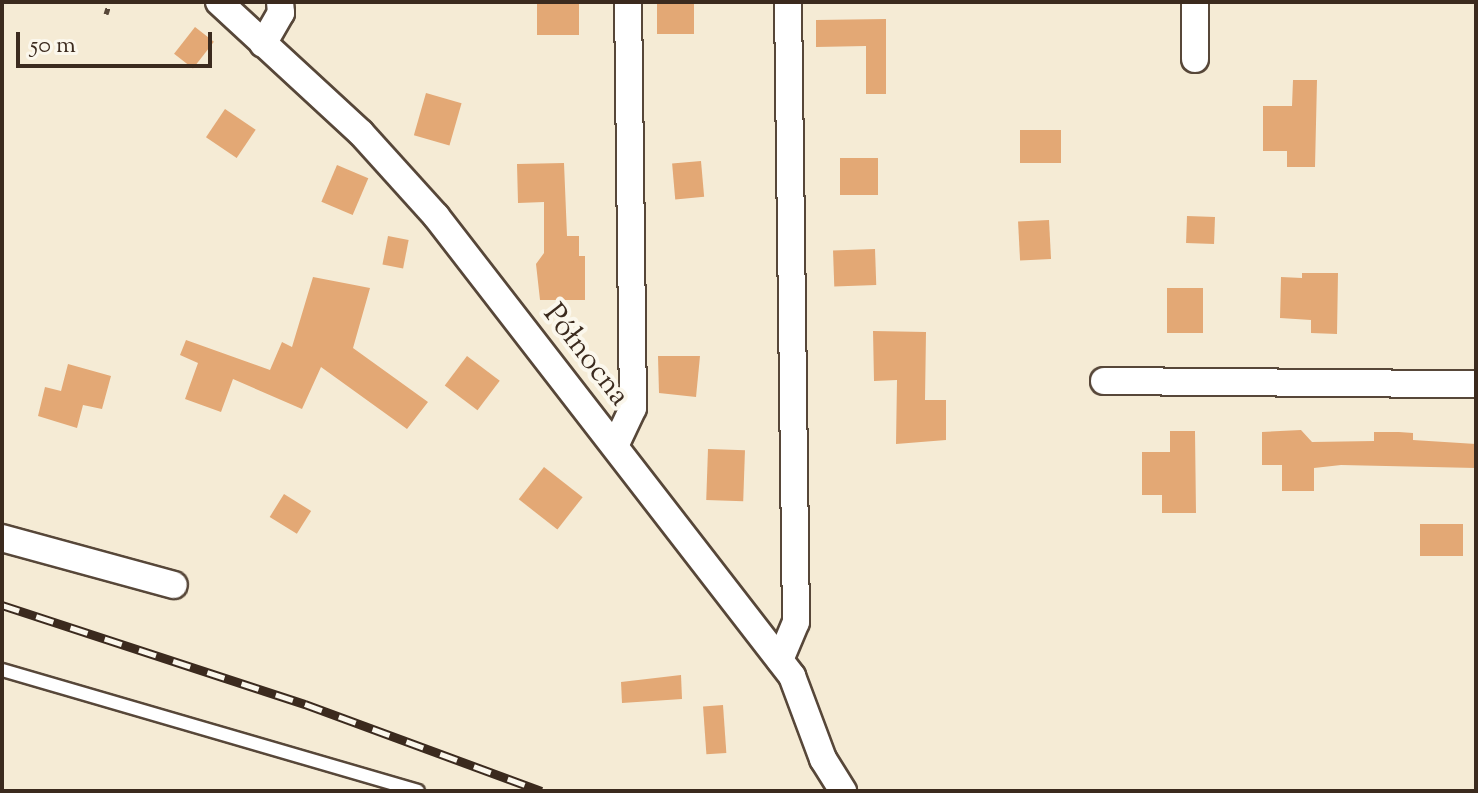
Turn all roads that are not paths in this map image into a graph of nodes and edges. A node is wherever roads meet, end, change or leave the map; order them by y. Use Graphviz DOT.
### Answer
graph roads {
  1 [pos="219,2"];
  2 [pos="280,2"];
  3 [pos="628,2"];
  4 [pos="788,2"];
  5 [pos="1195,2"];
  6 [pos="263,44"];
  7 [pos="1195,59"];
  8 [pos="1104,381"];
  9 [pos="1476,384"];
  10 [pos="615,446"];
  11 [pos="2,538"];
  12 [pos="174,585"];
  13 [pos="780,660"];
  14 [pos="2,670"];
  15 [pos="418,791"];
  16 [pos="843,791"];
  1 -- 6 [label="street, Północna"];
  2 -- 6 [label="street"];
  3 -- 10 [label="street"];
  4 -- 13 [label="street"];
  5 -- 7 [label="street"];
  6 -- 10 [label="street, Północna"];
  8 -- 9 [label="street"];
  10 -- 13 [label="street, Północna"];
  11 -- 12 [label="street"];
  13 -- 16 [label="street, Północna"];
  14 -- 15 [label="lane"];
}
